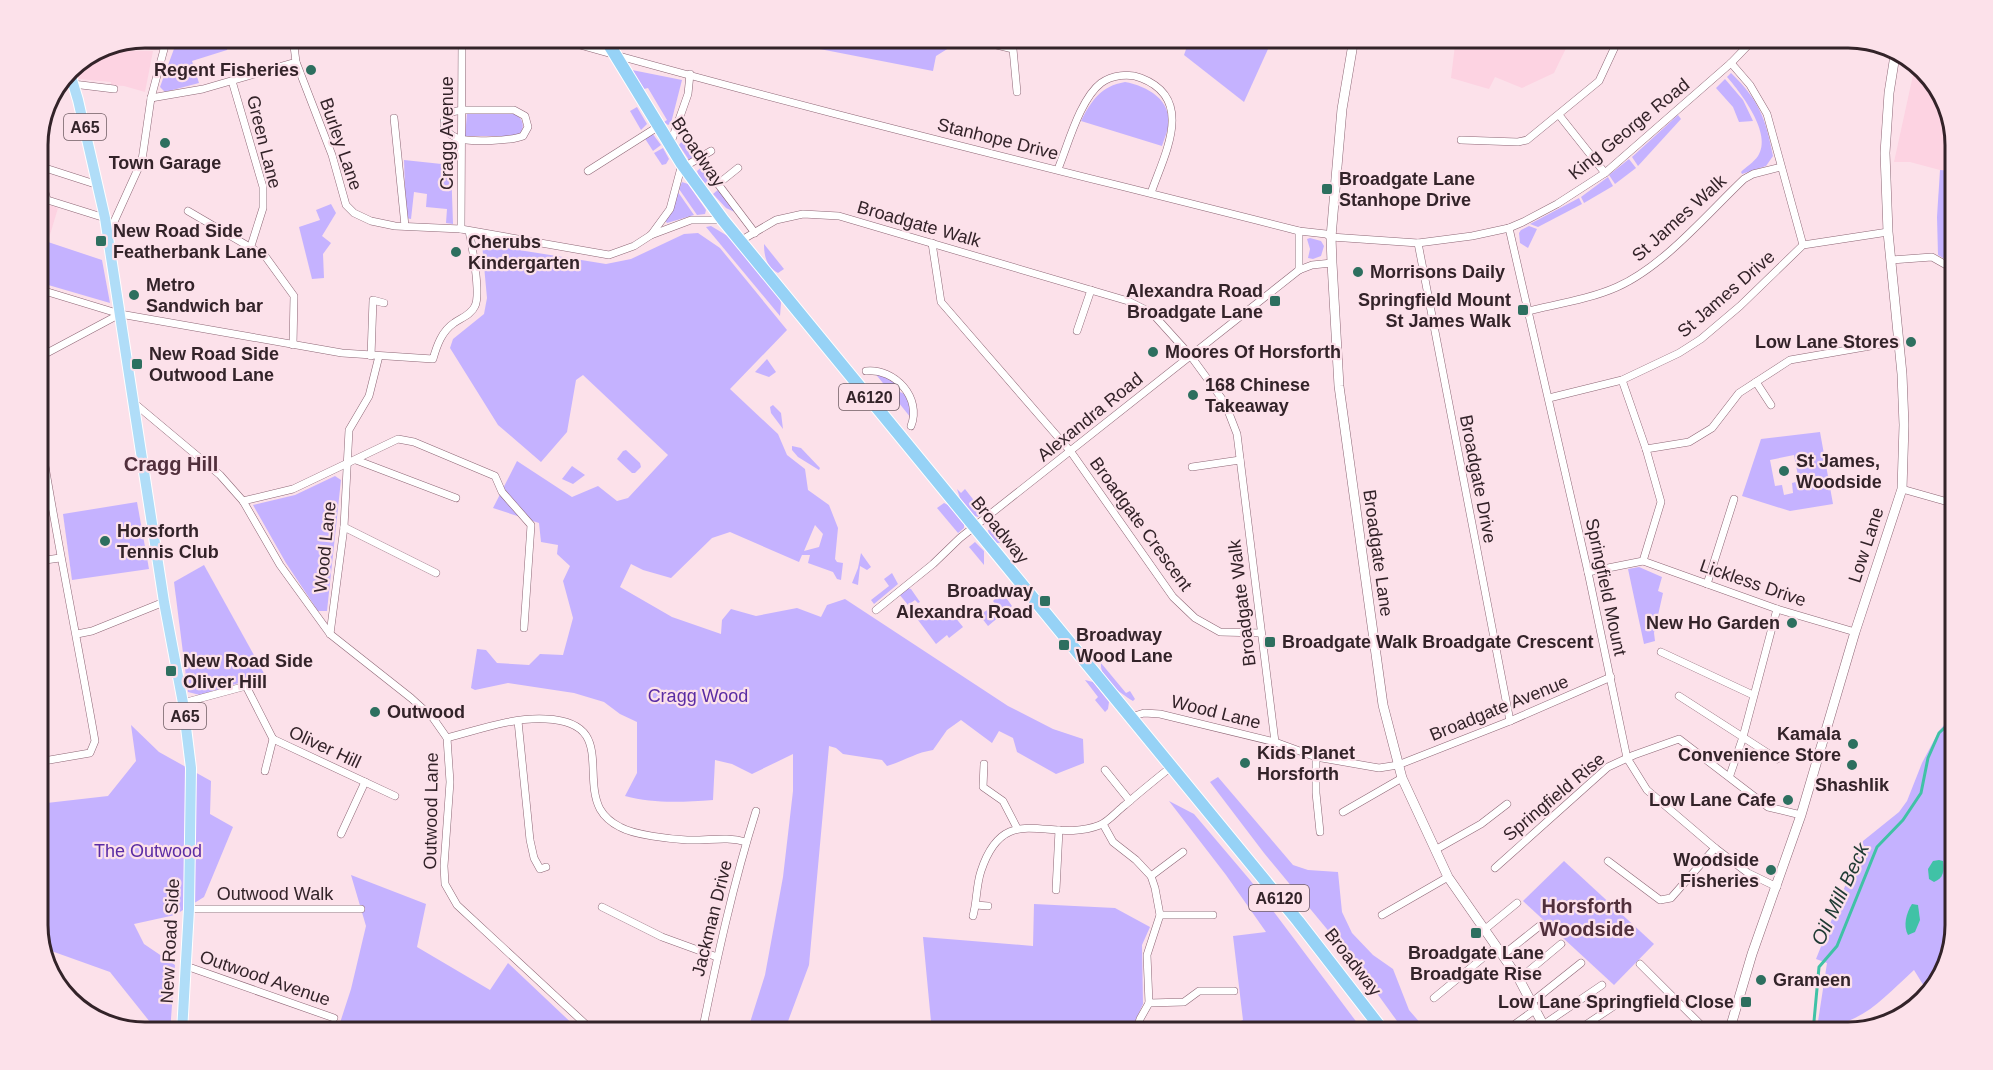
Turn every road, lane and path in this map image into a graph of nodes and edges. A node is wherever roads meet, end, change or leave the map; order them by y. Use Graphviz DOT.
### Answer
graph roads {
  1 [pos="164,48"];
  2 [pos="294,48"];
  3 [pos="462,48"];
  4 [pos="591,48"];
  5 [pos="611,48"];
  6 [pos="1009,48"];
  7 [pos="1352,48"];
  8 [pos="1614,48"];
  9 [pos="1745,48"];
  10 [pos="616,55"];
  11 [pos="1894,60"];
  12 [pos="296,62"];
  13 [pos="1731,63"];
  14 [pos="690,75"];
  15 [pos="232,81"];
  16 [pos="73,84"];
  17 [pos="114,89"];
  18 [pos="1017,92"];
  19 [pos="151,98"];
  20 [pos="463,110"];
  21 [pos="1559,115"];
  22 [pos="394,118"];
  23 [pos="659,126"];
  24 [pos="461,140"];
  25 [pos="1461,140"];
  26 [pos="670,145"];
  27 [pos="711,151"];
  28 [pos="683,165"];
  29 [pos="1781,167"];
  30 [pos="48,168"];
  31 [pos="738,168"];
  32 [pos="1058,169"];
  33 [pos="588,171"];
  34 [pos="1605,173"];
  35 [pos="718,184"];
  36 [pos="98,185"];
  37 [pos="1151,193"];
  38 [pos="705,194"];
  39 [pos="48,200"];
  40 [pos="188,211"];
  41 [pos="105,218"];
  42 [pos="723,220"];
  43 [pos="405,226"];
  44 [pos="1509,228"];
  45 [pos="465,230"];
  46 [pos="1299,231"];
  47 [pos="1888,232"];
  48 [pos="755,233"];
  49 [pos="651,235"];
  50 [pos="108,236"];
  51 [pos="1331,237"];
  52 [pos="741,241"];
  53 [pos="932,243"];
  54 [pos="1418,243"];
  55 [pos="1803,245"];
  56 [pos="251,246"];
  57 [pos="1892,260"];
  58 [pos="1332,263"];
  59 [pos="1945,264"];
  60 [pos="1299,270"];
  61 [pos="1091,290"];
  62 [pos="48,292"];
  63 [pos="384,303"];
  64 [pos="1528,311"];
  65 [pos="120,314"];
  66 [pos="1077,331"];
  67 [pos="1899,341"];
  68 [pos="293,345"];
  69 [pos="48,352"];
  70 [pos="1190,355"];
  71 [pos="375,356"];
  72 [pos="866,371"];
  73 [pos="1622,380"];
  74 [pos="1756,382"];
  75 [pos="1549,398"];
  76 [pos="134,403"];
  77 [pos="1771,405"];
  78 [pos="911,426"];
  79 [pos="1646,449"];
  80 [pos="1071,452"];
  81 [pos="356,460"];
  82 [pos="1240,460"];
  83 [pos="348,464"];
  84 [pos="1192,467"];
  85 [pos="48,485"];
  86 [pos="1902,489"];
  87 [pos="456,498"];
  88 [pos="1734,499"];
  89 [pos="243,501"];
  90 [pos="1945,501"];
  91 [pos="344,527"];
  92 [pos="975,528"];
  93 [pos="60,558"];
  94 [pos="48,560"];
  95 [pos="1643,561"];
  96 [pos="1588,572"];
  97 [pos="436,573"];
  98 [pos="1707,584"];
  99 [pos="164,602"];
  100 [pos="1777,609"];
  101 [pos="876,610"];
  102 [pos="524,628"];
  103 [pos="1855,632"];
  104 [pos="1261,633"];
  105 [pos="77,634"];
  106 [pos="330,634"];
  107 [pos="1661,652"];
  108 [pos="1611,677"];
  109 [pos="1753,695"];
  110 [pos="1679,696"];
  111 [pos="183,703"];
  112 [pos="1131,717"];
  113 [pos="518,721"];
  114 [pos="1510,722"];
  115 [pos="1743,737"];
  116 [pos="447,738"];
  117 [pos="273,739"];
  118 [pos="1275,742"];
  119 [pos="1316,757"];
  120 [pos="1627,758"];
  121 [pos="1777,759"];
  122 [pos="48,760"];
  123 [pos="984,764"];
  124 [pos="1398,765"];
  125 [pos="1171,767"];
  126 [pos="1105,770"];
  127 [pos="265,771"];
  128 [pos="1730,775"];
  129 [pos="1402,778"];
  130 [pos="365,782"];
  131 [pos="395,796"];
  132 [pos="1130,801"];
  133 [pos="1507,804"];
  134 [pos="756,812"];
  135 [pos="1343,812"];
  136 [pos="1801,815"];
  137 [pos="1103,824"];
  138 [pos="1017,828"];
  139 [pos="1059,830"];
  140 [pos="1320,832"];
  141 [pos="341,834"];
  142 [pos="746,842"];
  143 [pos="1715,848"];
  144 [pos="1435,850"];
  145 [pos="1183,852"];
  146 [pos="1608,861"];
  147 [pos="1495,868"];
  148 [pos="541,869"];
  149 [pos="1151,876"];
  150 [pos="1448,877"];
  151 [pos="1777,886"];
  152 [pos="1056,890"];
  153 [pos="1517,903"];
  154 [pos="976,905"];
  155 [pos="988,906"];
  156 [pos="602,907"];
  157 [pos="189,909"];
  158 [pos="361,909"];
  159 [pos="1160,915"];
  160 [pos="1214,915"];
  161 [pos="1382,915"];
  162 [pos="973,916"];
  163 [pos="1542,924"];
  164 [pos="1484,930"];
  165 [pos="1562,944"];
  166 [pos="1496,947"];
  167 [pos="1503,956"];
  168 [pos="717,957"];
  169 [pos="1581,963"];
  170 [pos="1640,964"];
  171 [pos="186,966"];
  172 [pos="1519,979"];
  173 [pos="1602,985"];
  174 [pos="1233,991"];
  175 [pos="1434,998"];
  176 [pos="1620,1002"];
  177 [pos="1149,1003"];
  178 [pos="1534,1005"];
  179 [pos="334,1018"];
  180 [pos="183,1022"];
  181 [pos="583,1022"];
  182 [pos="704,1022"];
  183 [pos="1139,1022"];
  184 [pos="1376,1022"];
  185 [pos="1515,1022"];
  186 [pos="1542,1022"];
  187 [pos="1553,1022"];
  188 [pos="1590,1022"];
  189 [pos="1698,1022"];
  190 [pos="1732,1022"];
  1 -- 19 [label="street"];
  2 -- 12 [label="street, Burley Lane"];
  3 -- 20 [label="street, Cragg Avenue"];
  4 -- 10 [label="street, Stanhope Drive"];
  5 -- 10 [label="highway, Broadway / A6120"];
  6 -- 18 [label="street"];
  7 -- 51 [label="street, Broadgate Lane"];
  8 -- 21 [label="street"];
  9 -- 13 [label="street, King George Road"];
  10 -- 14 [label="street, Stanhope Drive"];
  10 -- 23 [label="highway, Broadway / A6120"];
  11 -- 47 [label="street, Low Lane"];
  12 -- 15 [label="street"];
  12 -- 43 [label="street, Burley Lane"];
  13 -- 29 [label="street"];
  13 -- 34 [label="street, King George Road"];
  14 -- 26 [label="street"];
  14 -- 32 [label="street, Stanhope Drive"];
  15 -- 19 [label="street"];
  15 -- 56 [label="street, Green Lane"];
  16 -- 17 [label="street"];
  16 -- 36 [label="main road, New Road Side / A65"];
  19 -- 50 [label="street"];
  20 -- 24 [label="street, Cragg Avenue"];
  20 -- 24 [label="street"];
  20 -- 24 [label="street"];
  21 -- 25 [label="street"];
  21 -- 34 [label="street"];
  22 -- 43 [label="street"];
  23 -- 26 [label="highway, Broadway / A6120"];
  23 -- 33 [label="street"];
  24 -- 45 [label="street, Cragg Avenue"];
  26 -- 28 [label="highway, Broadway / A6120"];
  27 -- 28 [label="street"];
  28 -- 38 [label="highway, Broadway / A6120"];
  28 -- 49 [label="street"];
  29 -- 55 [label="street"];
  29 -- 64 [label="street, St James Walk"];
  30 -- 36 [label="street"];
  31 -- 35 [label="street"];
  32 -- 37 [label="street, Stanhope Drive"];
  32 -- 37 [label="street"];
  34 -- 44 [label="street, King George Road"];
  35 -- 38 [label="street"];
  35 -- 48 [label="street"];
  36 -- 41 [label="main road, New Road Side / A65"];
  37 -- 46 [label="street, Stanhope Drive"];
  38 -- 42 [label="highway, Broadway / A6120"];
  39 -- 41 [label="street"];
  40 -- 56 [label="street"];
  41 -- 50 [label="main road, New Road Side / A65"];
  42 -- 49 [label="street, Burley Lane"];
  42 -- 52 [label="highway, Broadway / A6120"];
  43 -- 45 [label="street, Burley Lane"];
  44 -- 54 [label="street, King George Road"];
  44 -- 64 [label="street, Springfield Mount"];
  45 -- 49 [label="street, Burley Lane"];
  45 -- 71 [label="street"];
  46 -- 51 [label="street, Stanhope Drive"];
  46 -- 60 [label="street"];
  47 -- 55 [label="street"];
  47 -- 57 [label="street, Low Lane"];
  48 -- 52 [label="street, Broadgate Walk"];
  48 -- 53 [label="street, Broadgate Walk"];
  50 -- 65 [label="main road, New Road Side / A65"];
  51 -- 54 [label="street, King George Road"];
  51 -- 58 [label="street, Broadgate Lane"];
  52 -- 92 [label="highway, Broadway / A6120"];
  53 -- 61 [label="street, Broadgate Walk"];
  53 -- 80 [label="street, Broadgate Crescent"];
  54 -- 114 [label="street, Broadgate Drive"];
  55 -- 73 [label="street, St James Drive"];
  56 -- 68 [label="street"];
  57 -- 59 [label="street"];
  57 -- 67 [label="street, Low Lane"];
  58 -- 60 [label="street, Alexandra Road"];
  58 -- 124 [label="street, Broadgate Lane"];
  60 -- 70 [label="street, Alexandra Road"];
  61 -- 66 [label="street"];
  61 -- 70 [label="street, Broadgate Walk"];
  62 -- 65 [label="street"];
  63 -- 71 [label="street, Wood Lane"];
  64 -- 75 [label="street, Springfield Mount"];
  65 -- 68 [label="street"];
  65 -- 69 [label="street"];
  65 -- 76 [label="main road, New Road Side / A65"];
  67 -- 74 [label="street"];
  67 -- 86 [label="street, Low Lane"];
  68 -- 71 [label="street"];
  70 -- 80 [label="street, Alexandra Road"];
  70 -- 82 [label="street, Broadgate Walk"];
  71 -- 83 [label="street, Wood Lane"];
  72 -- 78 [label="street"];
  73 -- 75 [label="street, St James Drive"];
  73 -- 79 [label="street"];
  74 -- 77 [label="street"];
  74 -- 79 [label="street"];
  75 -- 96 [label="street, Springfield Mount"];
  76 -- 89 [label="street, Outwood Lane"];
  76 -- 99 [label="main road, New Road Side / A65"];
  79 -- 95 [label="street"];
  80 -- 92 [label="street, Alexandra Road"];
  80 -- 104 [label="street, Broadgate Crescent"];
  81 -- 83 [label="street"];
  81 -- 87 [label="street"];
  81 -- 102 [label="street"];
  82 -- 84 [label="street"];
  82 -- 104 [label="street, Broadgate Walk"];
  83 -- 89 [label="street"];
  83 -- 91 [label="street, Wood Lane"];
  85 -- 93 [label="street"];
  86 -- 90 [label="street"];
  86 -- 103 [label="street, Low Lane"];
  88 -- 98 [label="street"];
  89 -- 106 [label="street, Outwood Lane"];
  91 -- 97 [label="street"];
  91 -- 106 [label="street, Wood Lane"];
  92 -- 101 [label="street, Alexandra Road"];
  92 -- 112 [label="highway, Broadway / A6120"];
  93 -- 94 [label="street"];
  93 -- 105 [label="street"];
  95 -- 96 [label="street"];
  95 -- 98 [label="street, Lickless Drive"];
  96 -- 108 [label="street, Springfield Mount"];
  98 -- 100 [label="street, Lickless Drive"];
  99 -- 105 [label="street"];
  99 -- 111 [label="main road, New Road Side / A65"];
  100 -- 103 [label="street, Lickless Drive"];
  100 -- 109 [label="street"];
  103 -- 136 [label="street, Low Lane"];
  104 -- 118 [label="street, Broadgate Walk"];
  105 -- 122 [label="street"];
  106 -- 116 [label="street, Outwood Lane"];
  107 -- 109 [label="street"];
  108 -- 114 [label="street, Broadgate Avenue"];
  108 -- 120 [label="street, Springfield Mount"];
  109 -- 115 [label="street"];
  110 -- 115 [label="street"];
  111 -- 117 [label="street, Oliver Hill"];
  111 -- 157 [label="main road, New Road Side / A65"];
  112 -- 118 [label="street, Wood Lane"];
  112 -- 125 [label="highway, Broadway / A6120"];
  113 -- 116 [label="street"];
  113 -- 142 [label="street"];
  113 -- 148 [label="street"];
  114 -- 124 [label="street, Broadgate Avenue"];
  115 -- 121 [label="street"];
  115 -- 128 [label="street"];
  116 -- 181 [label="street, Outwood Lane"];
  117 -- 127 [label="street, Oliver Hill"];
  117 -- 130 [label="street, Oliver Hill"];
  118 -- 119 [label="street, Wood Lane"];
  119 -- 124 [label="street, Wood Lane"];
  119 -- 140 [label="street"];
  120 -- 128 [label="street, Springfield Rise"];
  120 -- 143 [label="street, Springfield Mount"];
  120 -- 147 [label="street, Springfield Rise"];
  123 -- 138 [label="street"];
  124 -- 129 [label="street, Broadgate Lane"];
  125 -- 132 [label="street"];
  125 -- 184 [label="highway, Broadway / A6120"];
  126 -- 132 [label="street"];
  128 -- 136 [label="street"];
  129 -- 135 [label="street"];
  129 -- 144 [label="street, Broadgate Lane"];
  130 -- 131 [label="street, Oliver Hill"];
  130 -- 141 [label="street, Oliver Hill"];
  132 -- 137 [label="street"];
  133 -- 144 [label="street"];
  134 -- 142 [label="street, Jackman Drive"];
  136 -- 151 [label="street, Low Lane"];
  137 -- 139 [label="street"];
  137 -- 149 [label="street"];
  138 -- 139 [label="street"];
  138 -- 154 [label="street"];
  139 -- 152 [label="street"];
  142 -- 168 [label="street, Jackman Drive"];
  143 -- 146 [label="street"];
  143 -- 151 [label="street, Springfield Mount"];
  144 -- 150 [label="street, Broadgate Lane"];
  145 -- 149 [label="street"];
  149 -- 159 [label="street"];
  150 -- 161 [label="street"];
  150 -- 164 [label="street, Broadgate Lane"];
  151 -- 190 [label="street, Low Lane"];
  153 -- 164 [label="street"];
  154 -- 155 [label="street"];
  154 -- 162 [label="street"];
  156 -- 168 [label="street"];
  157 -- 158 [label="street, Outwood Walk"];
  157 -- 171 [label="main road, New Road Side / A65"];
  159 -- 160 [label="street"];
  159 -- 177 [label="street"];
  163 -- 167 [label="street"];
  164 -- 166 [label="street, Broadgate Lane"];
  165 -- 172 [label="street"];
  166 -- 167 [label="street, Broadgate Lane"];
  166 -- 175 [label="street"];
  167 -- 172 [label="street, Broadgate Lane"];
  168 -- 182 [label="street, Jackman Drive"];
  169 -- 178 [label="street"];
  170 -- 189 [label="street"];
  171 -- 179 [label="street, Outwood Avenue"];
  171 -- 180 [label="main road, New Road Side / A65"];
  172 -- 178 [label="street, Broadgate Lane"];
  173 -- 187 [label="street"];
  174 -- 177 [label="street"];
  176 -- 188 [label="street"];
  177 -- 183 [label="street"];
  178 -- 185 [label="street"];
  178 -- 186 [label="street, Broadgate Lane"];
}
